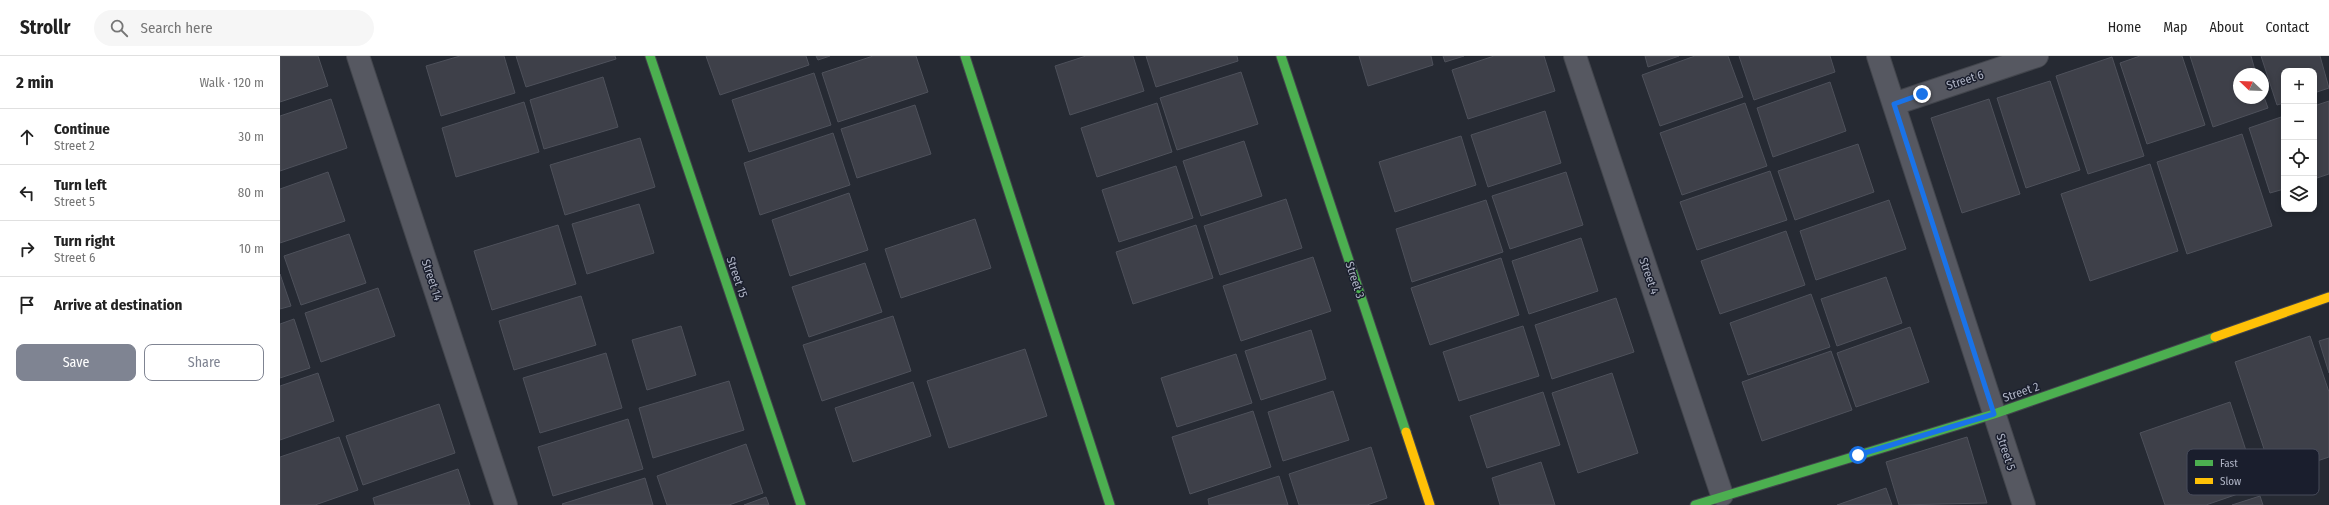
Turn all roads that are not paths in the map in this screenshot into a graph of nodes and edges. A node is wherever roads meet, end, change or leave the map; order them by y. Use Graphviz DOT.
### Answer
graph roads {
  1 [pos="358,56"];
  2 [pos="650,56"];
  3 [pos="965,56"];
  4 [pos="1281,56"];
  5 [pos="1575,56"];
  6 [pos="1878,56"];
  7 [pos="2037,56"];
  8 [pos="1894,104"];
  9 [pos="2329,297"];
  10 [pos="1994,414"];
  11 [pos="1722,495"];
  12 [pos="1107,504"];
  13 [pos="506,505"];
  14 [pos="801,505"];
  15 [pos="1430,505"];
  16 [pos="1694,505"];
  17 [pos="2024,505"];
  1 -- 13 [label="street, Street 14"];
  2 -- 14 [label="street, Street 15"];
  3 -- 12 [label="street"];
  4 -- 15 [label="street, Street 3"];
  5 -- 11 [label="street, Street 4"];
  6 -- 8 [label="street, Street 5"];
  7 -- 8 [label="street, Street 6"];
  8 -- 10 [label="street, Street 5"];
  9 -- 10 [label="street, Street 2"];
  10 -- 11 [label="street, Street 2"];
  10 -- 17 [label="street, Street 5"];
  11 -- 16 [label="street, Street 2"];
}
